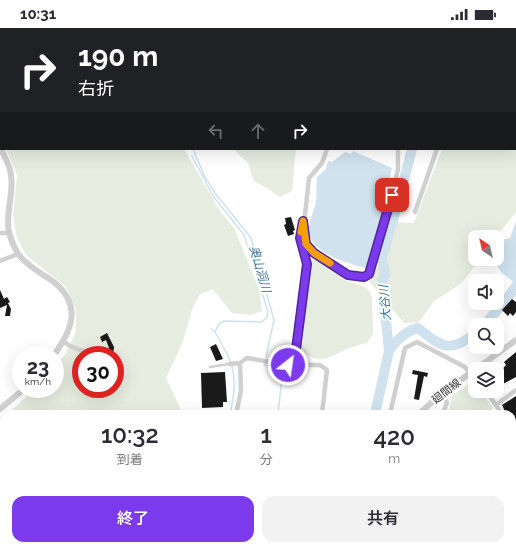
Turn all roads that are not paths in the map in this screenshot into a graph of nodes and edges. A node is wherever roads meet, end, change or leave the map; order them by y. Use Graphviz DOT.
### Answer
graph roads {
  1 [pos="1,150"];
  2 [pos="327,150"];
  3 [pos="398,150"];
  4 [pos="437,150"];
  5 [pos="416,212"];
  6 [pos="303,221"];
  7 [pos="10,233"];
  8 [pos="0,234"];
  9 [pos="18,254"];
  10 [pos="0,261"];
  11 [pos="516,340"];
  12 [pos="64,342"];
  13 [pos="61,346"];
  14 [pos="72,348"];
  15 [pos="487,362"];
  16 [pos="235,364"];
  17 [pos="294,365"];
  18 [pos="210,367"];
  19 [pos="468,369"];
  20 [pos="468,376"];
  21 [pos="516,390"];
  22 [pos="443,392"];
  23 [pos="13,398"];
  24 [pos="491,398"];
  25 [pos="496,405"];
  26 [pos="0,409"];
  27 [pos="237,410"];
  28 [pos="322,410"];
  29 [pos="391,410"];
  30 [pos="423,410"];
  31 [pos="444,410"];
  32 [pos="499,410"];
  1 -- 7 [label="street"];
  2 -- 6 [label="street"];
  3 -- 6 [label="street"];
  4 -- 5 [label="street"];
  6 -- 17 [label="street"];
  7 -- 8 [label="street"];
  7 -- 9 [label="street"];
  9 -- 10 [label="street"];
  9 -- 12 [label="street"];
  11 -- 15 [label="street, 廻間線"];
  12 -- 13 [label="street"];
  12 -- 14 [label="street"];
  16 -- 17 [label="street"];
  16 -- 18 [label="lane"];
  16 -- 27 [label="street"];
  17 -- 28 [label="street"];
  19 -- 29 [label="street"];
  20 -- 22 [label="street, 廻間線"];
  21 -- 25 [label="street"];
  22 -- 30 [label="street, 廻間線"];
  22 -- 31 [label="street"];
  23 -- 26 [label="street"];
  24 -- 25 [label="street"];
  25 -- 32 [label="street"];
}
